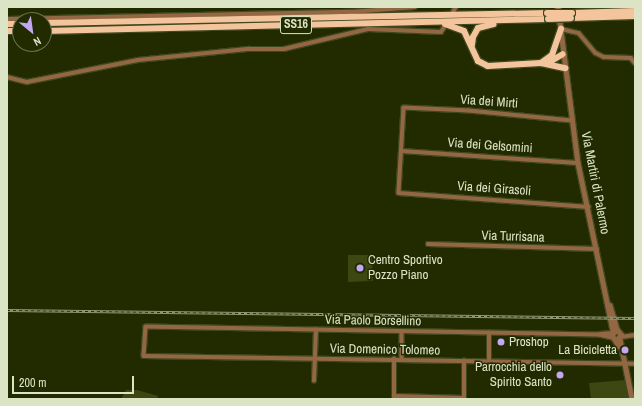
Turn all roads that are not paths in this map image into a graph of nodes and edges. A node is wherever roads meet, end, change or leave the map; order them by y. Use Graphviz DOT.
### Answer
graph roads {
  1 [pos="415,7"];
  2 [pos="456,7"];
  3 [pos="558,7"];
  4 [pos="629,7"];
  5 [pos="635,11"];
  6 [pos="453,12"];
  7 [pos="604,12"];
  8 [pos="572,15"];
  9 [pos="547,16"];
  10 [pos="635,16"];
  11 [pos="7,18"];
  12 [pos="536,19"];
  13 [pos="427,22"];
  14 [pos="52,23"];
  15 [pos="445,26"];
  16 [pos="561,29"];
  17 [pos="52,31"];
  18 [pos="472,44"];
  19 [pos="564,54"];
  20 [pos="552,55"];
  21 [pos="541,63"];
  22 [pos="548,63"];
  23 [pos="635,63"];
  24 [pos="565,68"];
  25 [pos="7,77"];
  26 [pos="572,121"];
  27 [pos="402,151"];
  28 [pos="578,163"];
  29 [pos="588,207"];
  30 [pos="428,244"];
  31 [pos="597,249"];
  32 [pos="316,330"];
  33 [pos="402,331"];
  34 [pos="489,333"];
  35 [pos="616,335"];
  36 [pos="634,335"];
  37 [pos="144,356"];
  38 [pos="315,359"];
  39 [pos="394,359"];
  40 [pos="402,360"];
  41 [pos="464,361"];
  42 [pos="489,362"];
  43 [pos="625,364"];
  44 [pos="635,364"];
  45 [pos="314,381"];
  46 [pos="394,397"];
  47 [pos="464,398"];
  48 [pos="632,399"];
  1 -- 11 [label="street"];
  2 -- 6 [label="street"];
  3 -- 16 [label="street"];
  4 -- 7 [label="highway, SS16"];
  5 -- 7 [label="highway, SS16"];
  7 -- 8 [label="highway, SS16"];
  8 -- 9 [label="highway, SS16, bridge"];
  8 -- 10 [label="highway, SS16"];
  9 -- 12 [label="highway, SS16"];
  9 -- 14 [label="highway, SS16"];
  12 -- 13 [label="highway, SS16"];
  12 -- 18 [label="highway, SS16"];
  13 -- 17 [label="highway, SS16"];
  13 -- 18 [label="highway, SS16"];
  15 -- 25 [label="street"];
  16 -- 19 [label="street"];
  16 -- 20 [label="highway"];
  16 -- 23 [label="street"];
  18 -- 21 [label="highway, SS16"];
  19 -- 20 [label="highway"];
  19 -- 22 [label="highway, SS16"];
  19 -- 24 [label="street, Via Martiri di Palermo"];
  20 -- 21 [label="highway"];
  21 -- 22 [label="highway, SS16"];
  22 -- 24 [label="highway, SS16"];
  24 -- 26 [label="street, Via Martiri di Palermo"];
  26 -- 27 [label="street, Via dei Mirti"];
  26 -- 28 [label="street, Via Martiri di Palermo"];
  27 -- 28 [label="street, Via dei Gelsomini"];
  27 -- 29 [label="street, Via dei Girasoli"];
  28 -- 29 [label="street, Via Martiri di Palermo"];
  29 -- 31 [label="street, Via Martiri di Palermo"];
  30 -- 31 [label="street, Via Turrisana"];
  31 -- 35 [label="street, Via Martiri di Palermo"];
  32 -- 33 [label="street, Via Paolo Borsellino"];
  32 -- 37 [label="street, Via Paolo Borsellino"];
  32 -- 38 [label="street"];
  33 -- 34 [label="street, Via Paolo Borsellino"];
  33 -- 40 [label="street"];
  34 -- 35 [label="street, Via Paolo Borsellino"];
  34 -- 42 [label="street"];
  35 -- 36 [label="street"];
  35 -- 43 [label="street, Via Martiri di Palermo"];
  37 -- 38 [label="street, Via Domenico Tolomeo"];
  38 -- 39 [label="street, Via Domenico Tolomeo"];
  38 -- 45 [label="street"];
  39 -- 40 [label="street, Via Domenico Tolomeo"];
  39 -- 46 [label="street"];
  40 -- 41 [label="street, Via Domenico Tolomeo"];
  41 -- 42 [label="street, Via Domenico Tolomeo"];
  41 -- 47 [label="street"];
  42 -- 43 [label="street, Via Domenico Tolomeo"];
  43 -- 44 [label="street, Via Domenico Tolomeo"];
  43 -- 48 [label="street, Via Martiri di Palermo"];
  46 -- 47 [label="street"];
}
